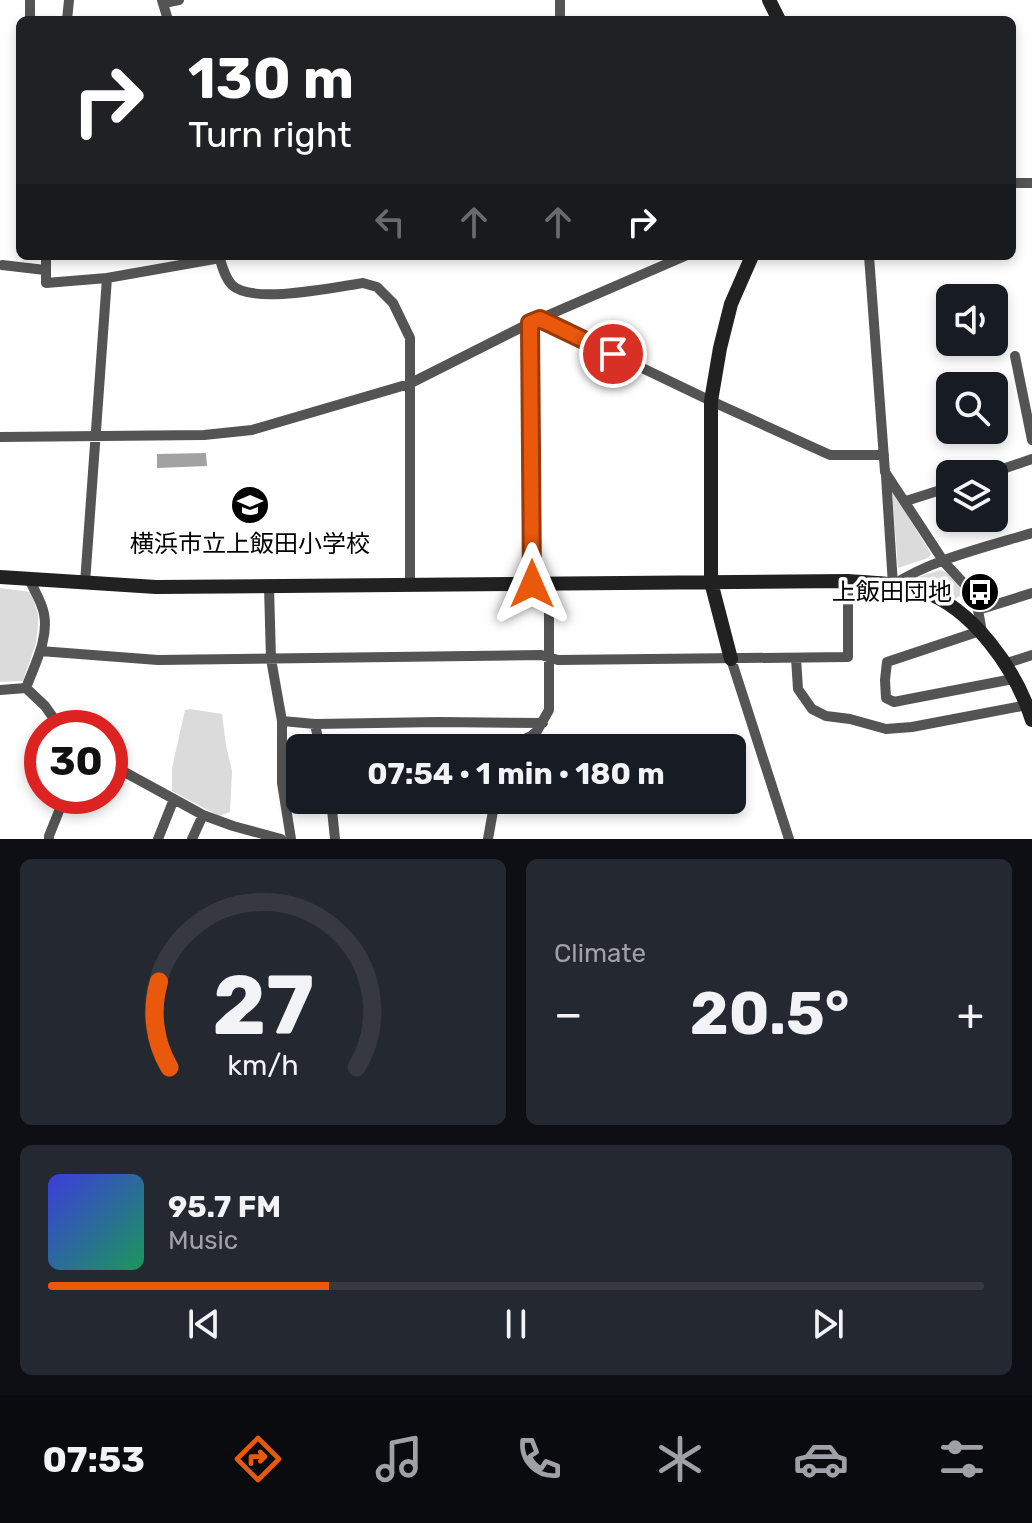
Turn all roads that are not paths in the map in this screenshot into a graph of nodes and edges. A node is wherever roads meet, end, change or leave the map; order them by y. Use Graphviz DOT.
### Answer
graph roads {
  1 [pos="179,0"];
  2 [pos="163,2"];
  3 [pos="46,260"];
  4 [pos="203,260"];
  5 [pos="220,260"];
  6 [pos="676,260"];
  7 [pos="750,260"];
  8 [pos="869,260"];
  9 [pos="2,265"];
  10 [pos="45,270"];
  11 [pos="107,278"];
  12 [pos="535,321"];
  13 [pos="1015,356"];
  14 [pos="409,384"];
  15 [pos="711,401"];
  16 [pos="96,436"];
  17 [pos="0,437"];
  18 [pos="1032,440"];
  19 [pos="884,455"];
  20 [pos="1032,459"];
  21 [pos="1008,467"];
  22 [pos="885,472"];
  23 [pos="936,491"];
  24 [pos="906,501"];
  25 [pos="1032,533"];
  26 [pos="944,562"];
  27 [pos="0,577"];
  28 [pos="29,579"];
  29 [pos="848,581"];
  30 [pos="711,582"];
  31 [pos="85,583"];
  32 [pos="532,584"];
  33 [pos="549,584"];
  34 [pos="893,585"];
  35 [pos="410,586"];
  36 [pos="269,587"];
  37 [pos="1032,593"];
  38 [pos="978,610"];
  39 [pos="981,632"];
  40 [pos="40,651"];
  41 [pos="1032,655"];
  42 [pos="550,658"];
  43 [pos="796,658"];
  44 [pos="271,659"];
  45 [pos="731,659"];
  46 [pos="1004,664"];
  47 [pos="1013,679"];
  48 [pos="26,688"];
  49 [pos="0,690"];
  50 [pos="48,710"];
  51 [pos="1030,712"];
  52 [pos="282,721"];
  53 [pos="543,723"];
  54 [pos="315,724"];
  55 [pos="317,734"];
  56 [pos="533,734"];
  57 [pos="128,774"];
  58 [pos="174,799"];
  59 [pos="58,814"];
  60 [pos="332,814"];
  61 [pos="492,814"];
  62 [pos="203,815"];
  63 [pos="49,839"];
  64 [pos="158,839"];
  65 [pos="192,839"];
  66 [pos="281,839"];
  67 [pos="291,839"];
  68 [pos="335,839"];
  69 [pos="488,839"];
  70 [pos="789,839"];
  1 -- 2 [label="street"];
  3 -- 10 [label="street"];
  4 -- 11 [label="street"];
  5 -- 14 [label="street"];
  6 -- 12 [label="street"];
  7 -- 15 [label="street"];
  8 -- 19 [label="street"];
  9 -- 10 [label="street"];
  10 -- 11 [label="street"];
  11 -- 16 [label="street"];
  12 -- 14 [label="street"];
  12 -- 15 [label="street"];
  12 -- 32 [label="street"];
  13 -- 18 [label="street"];
  14 -- 16 [label="street"];
  14 -- 35 [label="street"];
  15 -- 19 [label="street"];
  15 -- 30 [label="street"];
  16 -- 17 [label="street"];
  16 -- 31 [label="street"];
  19 -- 22 [label="street"];
  20 -- 21 [label="street"];
  22 -- 24 [label="street"];
  22 -- 34 [label="street"];
  23 -- 24 [label="street"];
  24 -- 26 [label="street"];
  25 -- 26 [label="street"];
  26 -- 34 [label="street"];
  26 -- 38 [label="street"];
  27 -- 28 [label="street"];
  28 -- 31 [label="street"];
  28 -- 40 [label="street"];
  29 -- 30 [label="street"];
  29 -- 34 [label="street"];
  29 -- 43 [label="street"];
  30 -- 33 [label="street"];
  30 -- 45 [label="street"];
  31 -- 36 [label="street"];
  32 -- 33 [label="street"];
  32 -- 35 [label="street"];
  33 -- 42 [label="street"];
  34 -- 39 [label="street"];
  35 -- 36 [label="street"];
  36 -- 44 [label="street"];
  37 -- 38 [label="street"];
  38 -- 39 [label="street"];
  39 -- 46 [label="street"];
  39 -- 47 [label="street"];
  40 -- 44 [label="street"];
  40 -- 48 [label="street"];
  41 -- 46 [label="street"];
  42 -- 44 [label="street"];
  42 -- 45 [label="street"];
  42 -- 53 [label="street"];
  43 -- 45 [label="street"];
  43 -- 51 [label="street"];
  44 -- 52 [label="street"];
  45 -- 70 [label="street"];
  46 -- 47 [label="street"];
  47 -- 51 [label="street"];
  48 -- 49 [label="street"];
  48 -- 50 [label="street"];
  52 -- 54 [label="street"];
  52 -- 67 [label="street"];
  53 -- 54 [label="street"];
  53 -- 56 [label="street"];
  54 -- 55 [label="street"];
  57 -- 58 [label="street"];
  58 -- 62 [label="street"];
  58 -- 64 [label="street"];
  59 -- 63 [label="street"];
  60 -- 68 [label="street"];
  61 -- 69 [label="street"];
  62 -- 65 [label="street"];
  62 -- 66 [label="street"];
}
